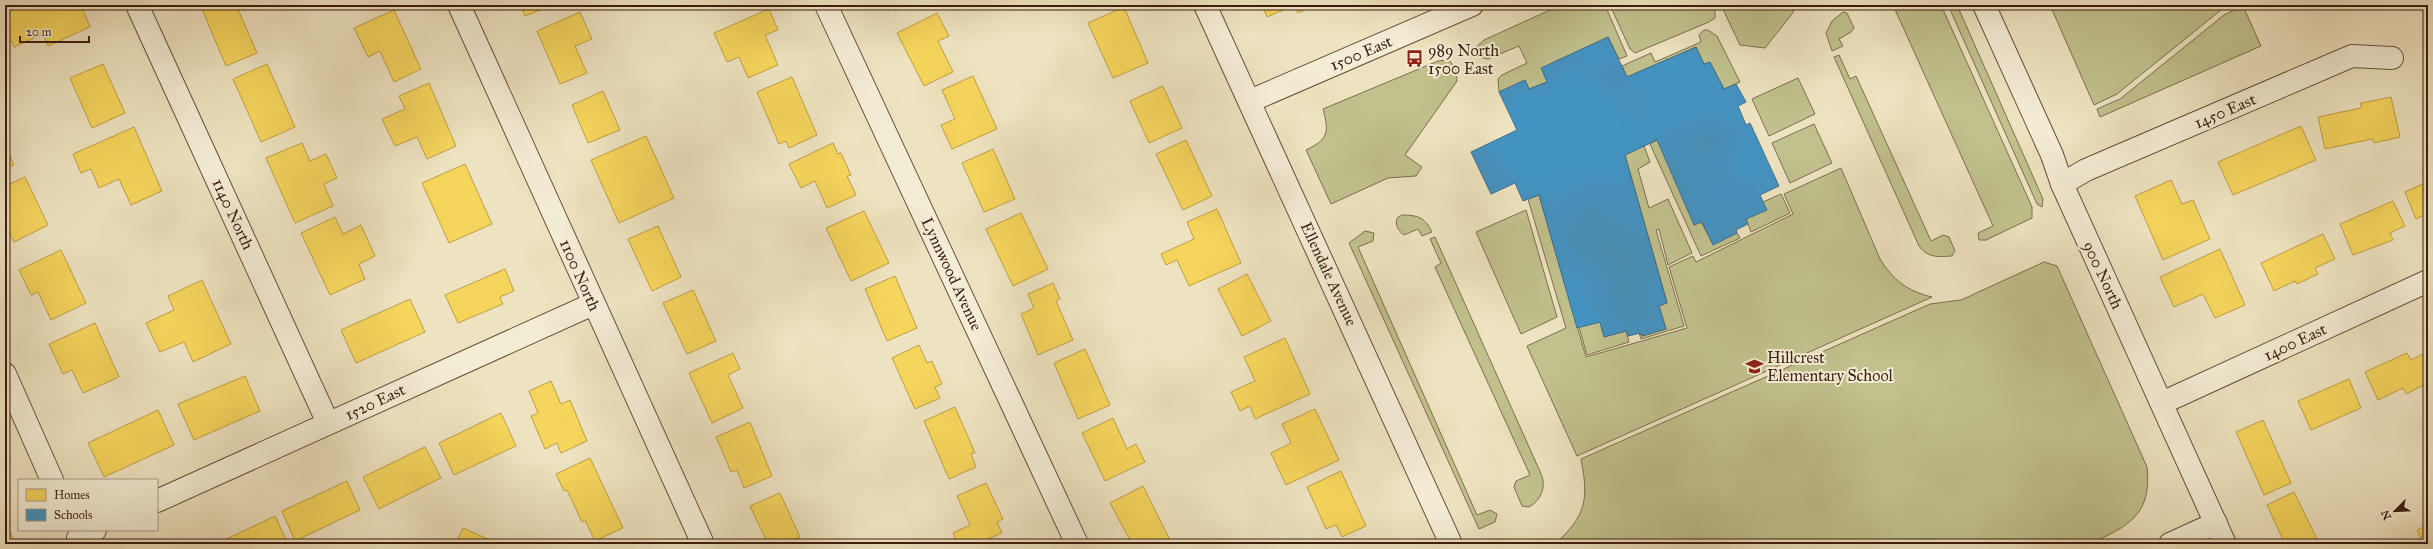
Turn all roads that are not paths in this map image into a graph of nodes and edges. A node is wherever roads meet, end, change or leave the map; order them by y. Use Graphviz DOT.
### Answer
graph roads {
  1 [pos="137,5"];
  2 [pos="459,5"];
  3 [pos="826,5"];
  4 [pos="1205,5"];
  5 [pos="1472,5"];
  6 [pos="1984,5"];
  7 [pos="2392,58"];
  8 [pos="1250,101"];
  9 [pos="2062,184"];
  10 [pos="2428,281"];
  11 [pos="593,304"];
  12 [pos="5,374"];
  13 [pos="2162,403"];
  14 [pos="328,423"];
  15 [pos="52,479"];
  16 [pos="158,501"];
  17 [pos="2216,523"];
  18 [pos="703,544"];
  19 [pos="1077,544"];
  20 [pos="1451,544"];
  21 [pos="2170,544"];
  22 [pos="2225,544"];
  1 -- 14 [label="street, 1140 North"];
  2 -- 11 [label="street, 1100 North"];
  3 -- 19 [label="street, Lynnwood Avenue"];
  4 -- 8 [label="street, Ellendale Avenue"];
  5 -- 8 [label="street, 1500 East"];
  6 -- 9 [label="street, 900 North"];
  7 -- 9 [label="street, 1450 East"];
  8 -- 20 [label="street, Ellendale Avenue"];
  9 -- 13 [label="street, 900 North"];
  10 -- 13 [label="street, 1400 East"];
  11 -- 14 [label="street, 1520 East"];
  11 -- 18 [label="street, 1100 North"];
  12 -- 15 [label="street"];
  13 -- 17 [label="street, 900 North"];
  14 -- 16 [label="street, 1520 East"];
  17 -- 21 [label="street"];
  17 -- 22 [label="street, 900 North"];
}
